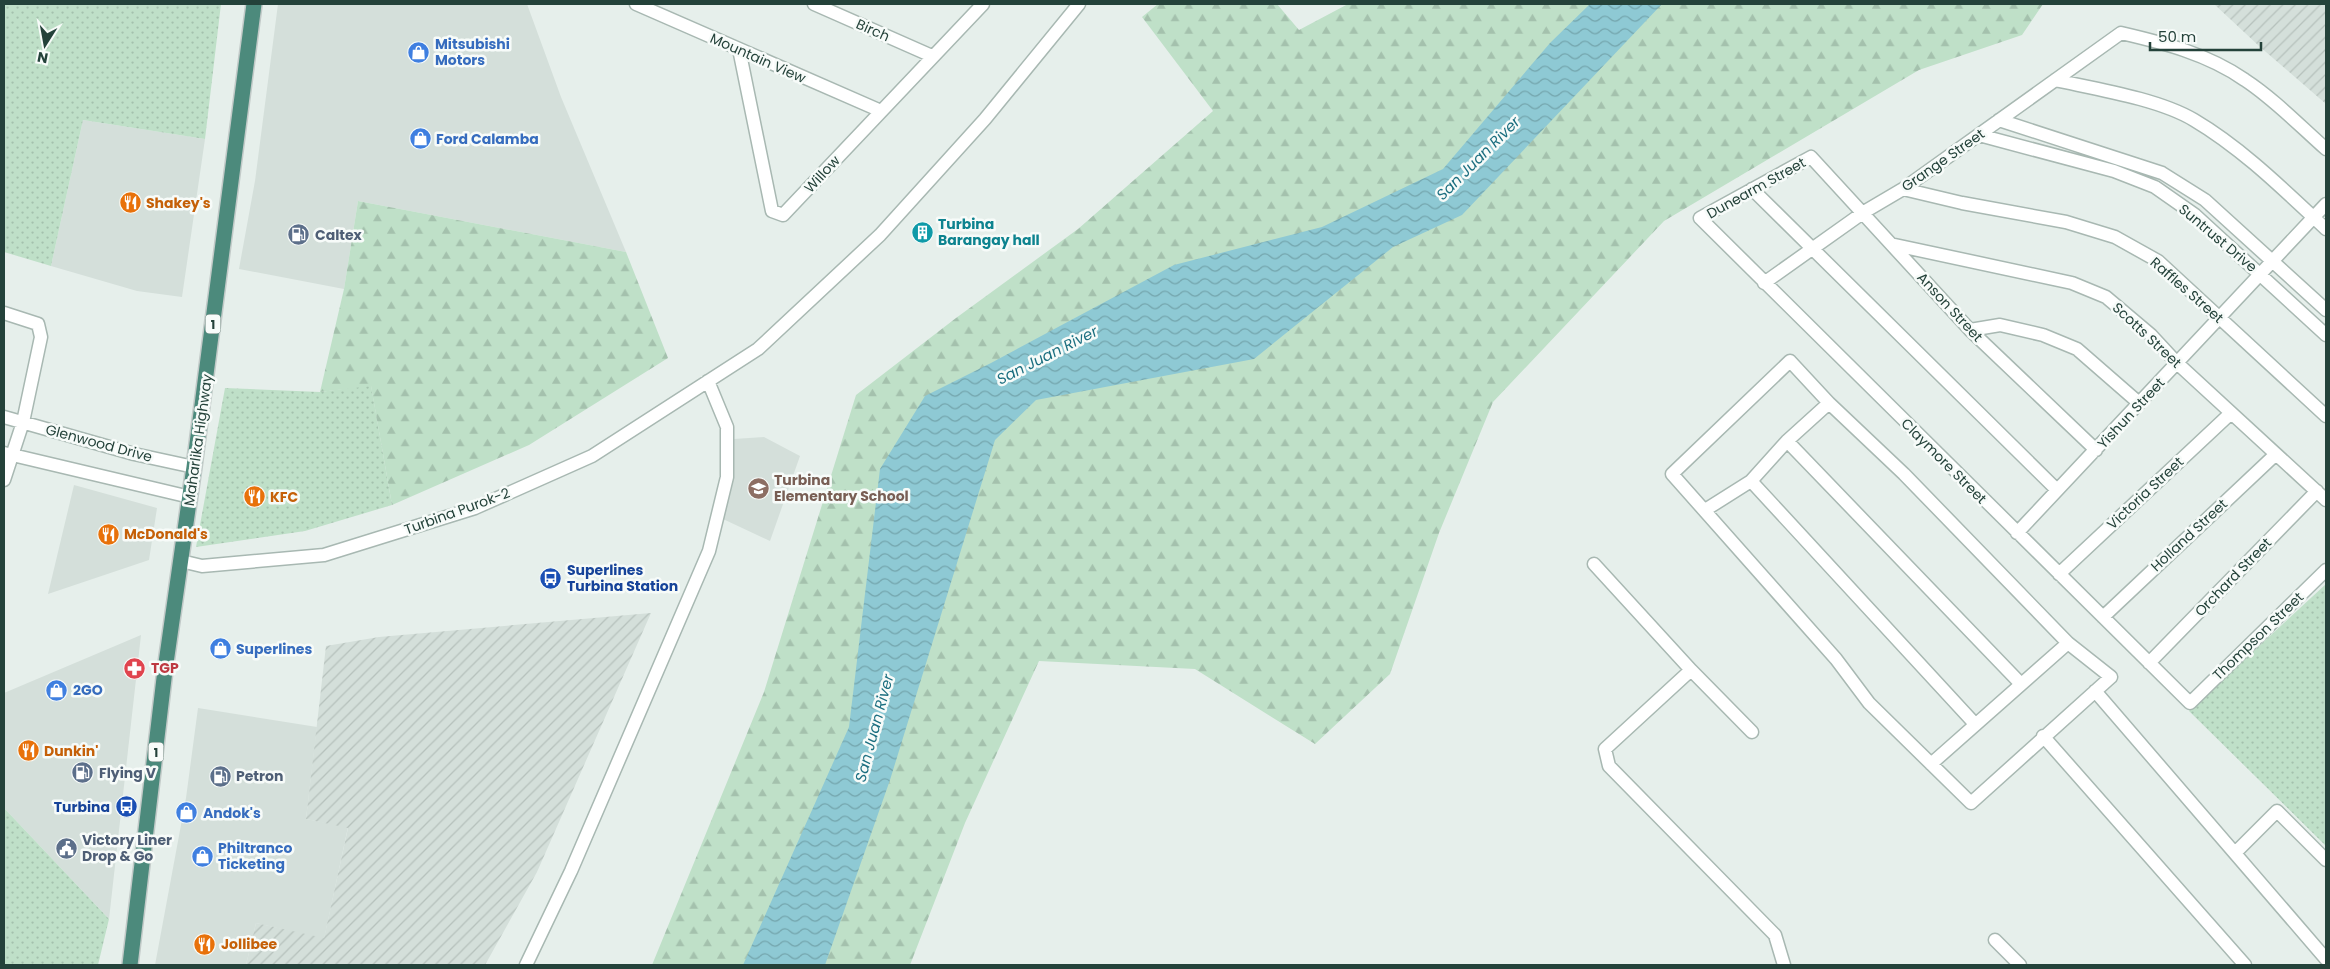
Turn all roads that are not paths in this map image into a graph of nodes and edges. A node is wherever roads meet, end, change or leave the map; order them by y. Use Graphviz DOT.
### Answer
graph roads {
  1 [pos="254,4"];
  2 [pos="636,4"];
  3 [pos="814,4"];
  4 [pos="1079,4"];
  5 [pos="975,6"];
  6 [pos="739,49"];
  7 [pos="932,56"];
  8 [pos="2055,80"];
  9 [pos="881,111"];
  10 [pos="1999,120"];
  11 [pos="1979,135"];
  12 [pos="2326,149"];
  13 [pos="1811,157"];
  14 [pos="1752,189"];
  15 [pos="1903,189"];
  16 [pos="2326,204"];
  17 [pos="1864,212"];
  18 [pos="1700,218"];
  19 [pos="2314,218"];
  20 [pos="2326,230"];
  21 [pos="1895,246"];
  22 [pos="1812,248"];
  23 [pos="2273,261"];
  24 [pos="2261,274"];
  25 [pos="1764,283"];
  26 [pos="2326,310"];
  27 [pos="4,313"];
  28 [pos="2220,318"];
  29 [pos="1970,330"];
  30 [pos="2326,335"];
  31 [pos="2177,363"];
  32 [pos="708,381"];
  33 [pos="1829,403"];
  34 [pos="2140,403"];
  35 [pos="2231,413"];
  36 [pos="2326,416"];
  37 [pos="4,417"];
  38 [pos="23,422"];
  39 [pos="1787,441"];
  40 [pos="2096,450"];
  41 [pos="8,454"];
  42 [pos="2276,454"];
  43 [pos="194,467"];
  44 [pos="4,480"];
  45 [pos="1751,481"];
  46 [pos="2057,490"];
  47 [pos="2322,496"];
  48 [pos="190,497"];
  49 [pos="1705,510"];
  50 [pos="2017,533"];
  51 [pos="181,561"];
  52 [pos="1594,564"];
  53 [pos="2326,570"];
  54 [pos="2059,574"];
  55 [pos="2102,617"];
  56 [pos="2068,643"];
  57 [pos="2149,663"];
  58 [pos="1691,670"];
  59 [pos="2021,684"];
  60 [pos="2095,691"];
  61 [pos="2190,703"];
  62 [pos="1975,724"];
  63 [pos="1752,732"];
  64 [pos="2043,736"];
  65 [pos="1931,764"];
  66 [pos="2235,853"];
  67 [pos="2326,860"];
  68 [pos="1995,940"];
  69 [pos="2326,959"];
  70 [pos="130,965"];
  71 [pos="526,965"];
  72 [pos="1784,965"];
  73 [pos="2020,965"];
  74 [pos="2245,965"];
  1 -- 43 [label="highway, Maharlika Highway / 1"];
  2 -- 6 [label="street, Mountain View"];
  3 -- 7 [label="street, Birch"];
  4 -- 32 [label="street, Turbina Purok-2"];
  5 -- 7 [label="street, Willow"];
  6 -- 9 [label="street, Mountain View"];
  6 -- 9 [label="street, Willow"];
  7 -- 9 [label="street, Willow"];
  8 -- 10 [label="street, Grange Street"];
  8 -- 12 [label="street, Grange Street"];
  8 -- 19 [label="street"];
  10 -- 11 [label="street, Grange Street"];
  10 -- 23 [label="street, Suntrust Drive"];
  11 -- 15 [label="street, Grange Street"];
  11 -- 24 [label="street, Suntrust Drive"];
  13 -- 14 [label="street, Dunearm Street"];
  13 -- 17 [label="street, Anson Street"];
  14 -- 18 [label="street, Dunearm Street"];
  14 -- 22 [label="street"];
  15 -- 17 [label="street, Grange Street"];
  15 -- 28 [label="street, Raffles Street"];
  16 -- 19 [label="street, Yishun Street"];
  17 -- 21 [label="street, Anson Street"];
  17 -- 22 [label="street, Grange Street"];
  18 -- 25 [label="street, Claymore Street"];
  19 -- 20 [label="street"];
  19 -- 23 [label="street, Yishun Street"];
  21 -- 29 [label="street, Anson Street"];
  21 -- 31 [label="street, Scotts Street"];
  22 -- 25 [label="street, Grange Street"];
  22 -- 46 [label="street"];
  23 -- 24 [label="street, Yishun Street"];
  23 -- 26 [label="street, Suntrust Drive"];
  24 -- 28 [label="street, Yishun Street"];
  24 -- 30 [label="street, Suntrust Drive"];
  25 -- 50 [label="street, Claymore Street"];
  27 -- 38 [label="street"];
  28 -- 31 [label="street, Yishun Street"];
  28 -- 36 [label="street, Raffles Street"];
  29 -- 34 [label="street"];
  29 -- 40 [label="street, Anson Street"];
  31 -- 34 [label="street, Yishun Street"];
  31 -- 35 [label="street, Scotts Street"];
  32 -- 51 [label="street, Turbina Purok-2"];
  32 -- 71 [label="street"];
  33 -- 39 [label="street"];
  33 -- 49 [label="street"];
  33 -- 56 [label="street"];
  34 -- 40 [label="street, Yishun Street"];
  35 -- 42 [label="street, Scotts Street"];
  35 -- 54 [label="street, Victoria Street"];
  37 -- 38 [label="street, Glenwood Drive"];
  38 -- 41 [label="street"];
  38 -- 43 [label="street, Glenwood Drive"];
  39 -- 45 [label="street"];
  39 -- 59 [label="street"];
  40 -- 46 [label="street, Yishun Street"];
  41 -- 44 [label="street"];
  41 -- 48 [label="street"];
  42 -- 47 [label="street, Scotts Street"];
  42 -- 55 [label="street, Holland Street"];
  43 -- 48 [label="highway, Maharlika Highway / 1"];
  45 -- 49 [label="street"];
  45 -- 62 [label="street"];
  46 -- 50 [label="street, Yishun Street"];
  47 -- 57 [label="street, Orchard Street"];
  48 -- 51 [label="highway, Maharlika Highway / 1"];
  49 -- 65 [label="street"];
  50 -- 54 [label="street, Claymore Street"];
  51 -- 70 [label="highway, Maharlika Highway / 1"];
  52 -- 58 [label="street"];
  53 -- 61 [label="street, Thompson Street"];
  54 -- 55 [label="street, Claymore Street"];
  55 -- 57 [label="street, Claymore Street"];
  56 -- 59 [label="street"];
  56 -- 60 [label="street"];
  57 -- 61 [label="street, Claymore Street"];
  58 -- 63 [label="street"];
  58 -- 72 [label="street"];
  59 -- 62 [label="street"];
  60 -- 64 [label="street"];
  60 -- 66 [label="street"];
  62 -- 65 [label="street"];
  64 -- 65 [label="street"];
  64 -- 74 [label="street"];
  66 -- 67 [label="street"];
  66 -- 69 [label="street"];
  68 -- 73 [label="street"];
}
